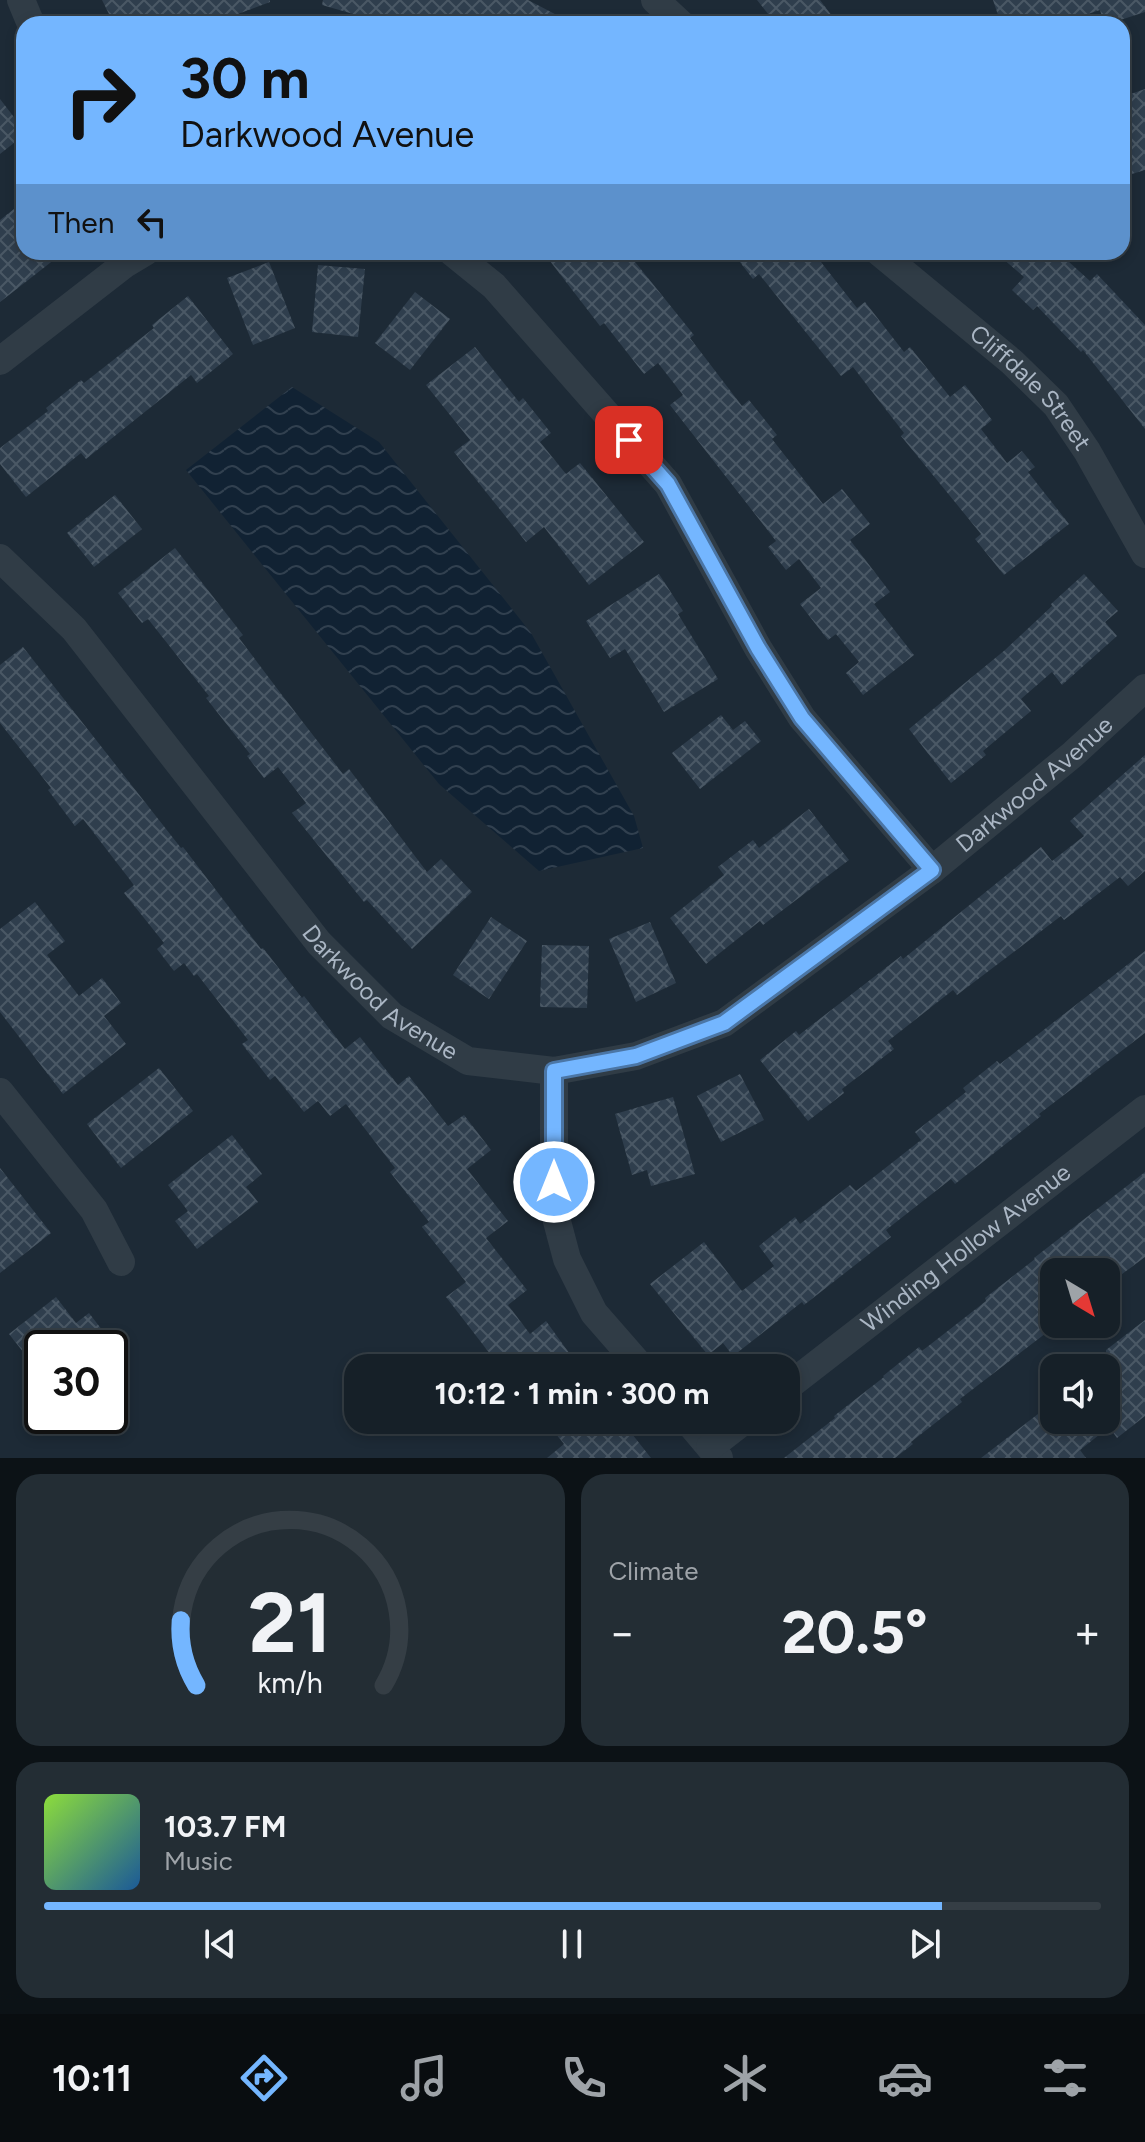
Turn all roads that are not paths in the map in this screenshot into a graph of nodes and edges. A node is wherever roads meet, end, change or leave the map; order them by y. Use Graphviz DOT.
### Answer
graph roads {
  1 [pos="655,0"];
  2 [pos="672,16"];
  3 [pos="125,260"];
  4 [pos="462,260"];
  5 [pos="889,260"];
  6 [pos="0,361"];
  7 [pos="1145,554"];
  8 [pos="0,558"];
  9 [pos="1145,688"];
  10 [pos="932,870"];
  11 [pos="554,1071"];
  12 [pos="0,1092"];
  13 [pos="1145,1109"];
  14 [pos="121,1262"];
  15 [pos="630,1354"];
  16 [pos="800,1377"];
  17 [pos="699,1434"];
  18 [pos="732,1434"];
  19 [pos="715,1452"];
  1 -- 2 [label="street"];
  3 -- 6 [label="street"];
  4 -- 10 [label="street"];
  5 -- 7 [label="street, Cliffdale Street"];
  8 -- 11 [label="street, Darkwood Avenue"];
  9 -- 10 [label="street, Darkwood Avenue"];
  10 -- 11 [label="street, Darkwood Avenue"];
  11 -- 15 [label="street"];
  12 -- 14 [label="street"];
  13 -- 16 [label="street, Winding Hollow Avenue"];
  17 -- 19 [label="street"];
  18 -- 19 [label="street"];
}
